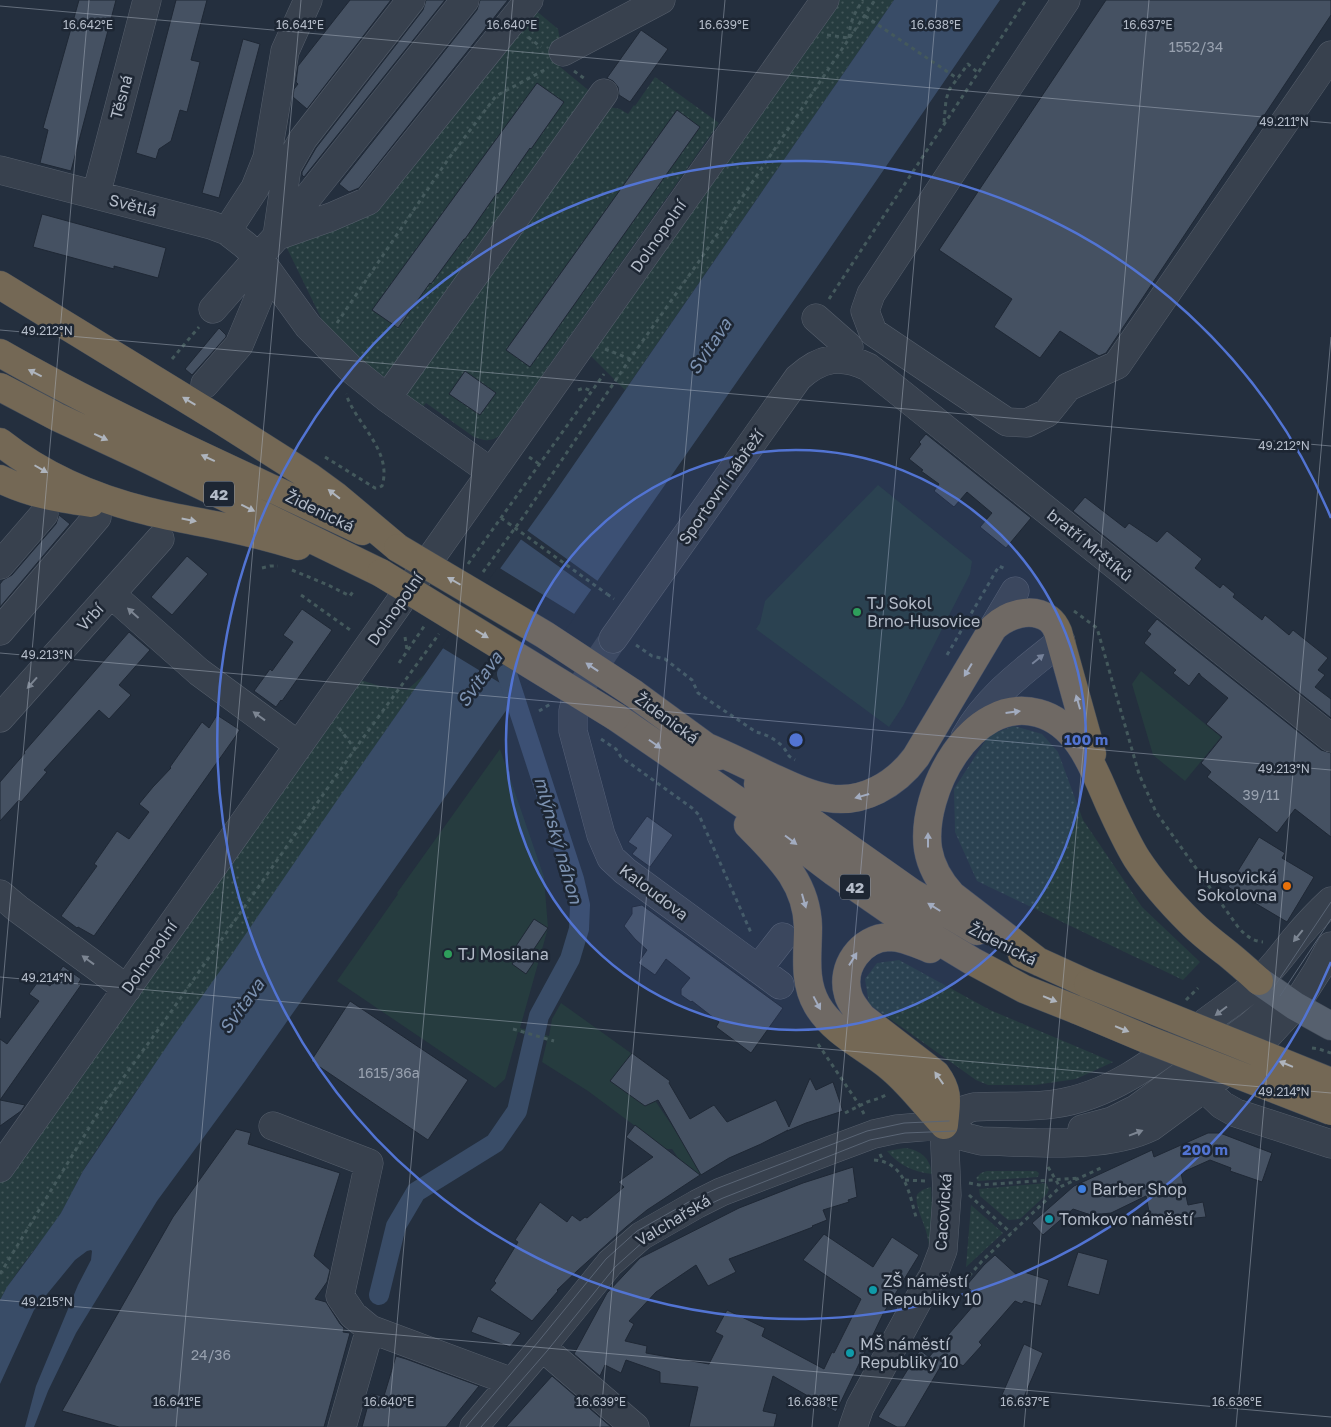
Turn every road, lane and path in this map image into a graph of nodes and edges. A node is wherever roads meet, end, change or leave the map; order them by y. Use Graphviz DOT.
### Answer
graph roads {
  1 [pos="147,0"];
  2 [pos="308,0"];
  3 [pos="412,0"];
  4 [pos="465,0"];
  5 [pos="529,0"];
  6 [pos="661,0"];
  7 [pos="825,0"];
  8 [pos="863,0"];
  9 [pos="875,0"];
  10 [pos="1026,0"];
  11 [pos="1066,0"];
  12 [pos="864,16"];
  13 [pos="511,23"];
  14 [pos="849,38"];
  15 [pos="1331,54"];
  16 [pos="557,58"];
  17 [pos="977,72"];
  18 [pos="958,79"];
  19 [pos="604,93"];
  20 [pos="944,123"];
  21 [pos="0,170"];
  22 [pos="96,195"];
  23 [pos="226,231"];
  24 [pos="277,236"];
  25 [pos="264,265"];
  26 [pos="0,285"];
  27 [pos="0,292"];
  28 [pos="213,309"];
  29 [pos="42,311"];
  30 [pos="816,318"];
  31 [pos="324,342"];
  32 [pos="0,353"];
  33 [pos="172,359"];
  34 [pos="844,359"];
  35 [pos="351,369"];
  36 [pos="604,374"];
  37 [pos="206,384"];
  38 [pos="0,386"];
  39 [pos="387,398"];
  40 [pos="0,442"];
  41 [pos="323,456"];
  42 [pos="491,472"];
  43 [pos="0,479"];
  44 [pos="149,511"];
  45 [pos="44,514"];
  46 [pos="97,517"];
  47 [pos="501,518"];
  48 [pos="492,530"];
  49 [pos="160,539"];
  50 [pos="398,548"];
  51 [pos="0,565"];
  52 [pos="262,568"];
  53 [pos="284,568"];
  54 [pos="290,569"];
  55 [pos="381,573"];
  56 [pos="480,577"];
  57 [pos="354,590"];
  58 [pos="1015,591"];
  59 [pos="111,594"];
  60 [pos="301,595"];
  61 [pos="614,599"];
  62 [pos="993,628"];
  63 [pos="0,630"];
  64 [pos="439,633"];
  65 [pos="613,639"];
  66 [pos="1060,641"];
  67 [pos="370,644"];
  68 [pos="575,703"];
  69 [pos="0,718"];
  70 [pos="609,728"];
  71 [pos="1331,738"];
  72 [pos="298,745"];
  73 [pos="705,746"];
  74 [pos="960,747"];
  75 [pos="695,771"];
  76 [pos="1100,783"];
  77 [pos="0,894"];
  78 [pos="1331,901"];
  79 [pos="783,937"];
  80 [pos="1331,946"];
  81 [pos="748,961"];
  82 [pos="1039,962"];
  83 [pos="780,984"];
  84 [pos="1198,988"];
  85 [pos="1024,989"];
  86 [pos="127,990"];
  87 [pos="1276,993"];
  88 [pos="1184,1002"];
  89 [pos="1331,1026"];
  90 [pos="513,1029"];
  91 [pos="554,1041"];
  92 [pos="1331,1082"];
  93 [pos="907,1084"];
  94 [pos="1204,1088"];
  95 [pos="1331,1111"];
  96 [pos="845,1114"];
  97 [pos="273,1126"];
  98 [pos="949,1126"];
  99 [pos="1331,1144"];
  100 [pos="883,1161"];
  101 [pos="1046,1164"];
  102 [pos="1103,1167"];
  103 [pos="0,1168"];
  104 [pos="1080,1178"];
  105 [pos="1055,1179"];
  106 [pos="968,1183"];
  107 [pos="1060,1187"];
  108 [pos="968,1193"];
  109 [pos="916,1217"];
  110 [pos="1011,1233"];
  111 [pos="0,1274"];
  112 [pos="969,1276"];
  113 [pos="370,1329"];
  114 [pos="542,1347"];
  115 [pos="512,1382"];
  116 [pos="862,1423"];
  117 [pos="342,1427"];
  118 [pos="474,1427"];
  119 [pos="634,1427"];
  1 -- 22 [label="street, Těsná"];
  2 -- 23 [label="street"];
  3 -- 24 [label="street"];
  4 -- 24 [label="street"];
  5 -- 13 [label="street"];
  6 -- 16 [label="street"];
  7 -- 42 [label="street, Dolnopolní"];
  8 -- 14 [label="path"];
  9 -- 12 [label="path"];
  10 -- 17 [label="path"];
  11 -- 15 [label="street"];
  12 -- 14 [label="path"];
  12 -- 18 [label="path"];
  13 -- 16 [label="path"];
  13 -- 24 [label="street"];
  14 -- 56 [label="path"];
  16 -- 19 [label="path"];
  16 -- 31 [label="path"];
  17 -- 18 [label="path"];
  17 -- 20 [label="path"];
  18 -- 20 [label="path"];
  19 -- 39 [label="street"];
  20 -- 30 [label="path"];
  21 -- 22 [label="street, Světlá"];
  22 -- 23 [label="street, Světlá"];
  23 -- 25 [label="street, Světlá"];
  24 -- 25 [label="street"];
  25 -- 28 [label="street"];
  25 -- 31 [label="street"];
  25 -- 37 [label="street"];
  26 -- 29 [label="highway, 42"];
  27 -- 29 [label="highway"];
  28 -- 33 [label="path"];
  50 -- 29 [label="highway, 42, one-way"];
  30 -- 34 [label="street"];
  31 -- 35 [label="street"];
  50 -- 32 [label="highway, Židenická / 42, one-way"];
  34 -- 65 [label="street, Sportovní nábřeží"];
  34 -- 71 [label="street, bratří Mrštíků"];
  35 -- 39 [label="street"];
  35 -- 41 [label="path"];
  36 -- 47 [label="path"];
  38 -- 55 [label="highway, Židenická / 42, one-way"];
  39 -- 42 [label="street"];
  40 -- 44 [label="highway, 42, one-way"];
  42 -- 67 [label="street, Dolnopolní"];
  43 -- 44 [label="highway"];
  44 -- 55 [label="highway, 42, one-way"];
  45 -- 51 [label="street"];
  46 -- 63 [label="street"];
  47 -- 48 [label="path"];
  47 -- 61 [label="path, bridge"];
  49 -- 59 [label="street, Vrbí"];
  73 -- 50 [label="highway, Židenická / 42, one-way, bridge"];
  52 -- 53 [label="path"];
  54 -- 57 [label="path"];
  55 -- 70 [label="highway, Židenická / 42, one-way, bridge"];
  58 -- 62 [label="street"];
  59 -- 69 [label="street, Vrbí, one-way"];
  72 -- 59 [label="street, one-way"];
  60 -- 67 [label="path"];
  62 -- 66 [label="highway"];
  62 -- 73 [label="highway, one-way"];
  64 -- 111 [label="path"];
  74 -- 66 [label="street, one-way"];
  76 -- 66 [label="highway, one-way"];
  67 -- 72 [label="street, Dolnopolní"];
  68 -- 81 [label="street, Kaloudova"];
  70 -- 75 [label="highway, Židenická / 42, one-way"];
  70 -- 81 [label="path"];
  72 -- 86 [label="street, Dolnopolní"];
  82 -- 73 [label="highway, Židenická / 42, one-way"];
  74 -- 76 [label="highway, one-way"];
  82 -- 74 [label="highway, one-way"];
  75 -- 85 [label="highway, Židenická / 42, one-way"];
  75 -- 93 [label="highway, one-way"];
  76 -- 87 [label="highway"];
  86 -- 77 [label="street, one-way"];
  78 -- 87 [label="street, one-way"];
  79 -- 81 [label="street"];
  80 -- 87 [label="street"];
  81 -- 83 [label="street, Kaloudova"];
  92 -- 82 [label="highway, Židenická / 42, one-way, bridge"];
  84 -- 88 [label="path"];
  85 -- 95 [label="highway, Židenická / 42, one-way, bridge"];
  98 -- 85 [label="highway, one-way"];
  86 -- 103 [label="street, Dolnopolní"];
  87 -- 89 [label="main road"];
  87 -- 94 [label="street"];
  87 -- 98 [label="street"];
  90 -- 91 [label="path"];
  93 -- 96 [label="path"];
  93 -- 98 [label="highway"];
  98 -- 94 [label="street, one-way"];
  94 -- 99 [label="street"];
  97 -- 113 [label="street"];
  98 -- 114 [label="street, Valchařská"];
  98 -- 116 [label="street, Cacovická"];
  100 -- 109 [label="path"];
  101 -- 105 [label="path"];
  102 -- 104 [label="path"];
  104 -- 105 [label="path"];
  104 -- 107 [label="path"];
  105 -- 106 [label="path"];
  105 -- 107 [label="path"];
  107 -- 110 [label="path"];
  108 -- 110 [label="path"];
  110 -- 112 [label="path"];
  113 -- 115 [label="street"];
  113 -- 117 [label="street"];
  114 -- 115 [label="street, Valchařská"];
  114 -- 119 [label="street"];
  115 -- 118 [label="street, Valchařská"];
}
